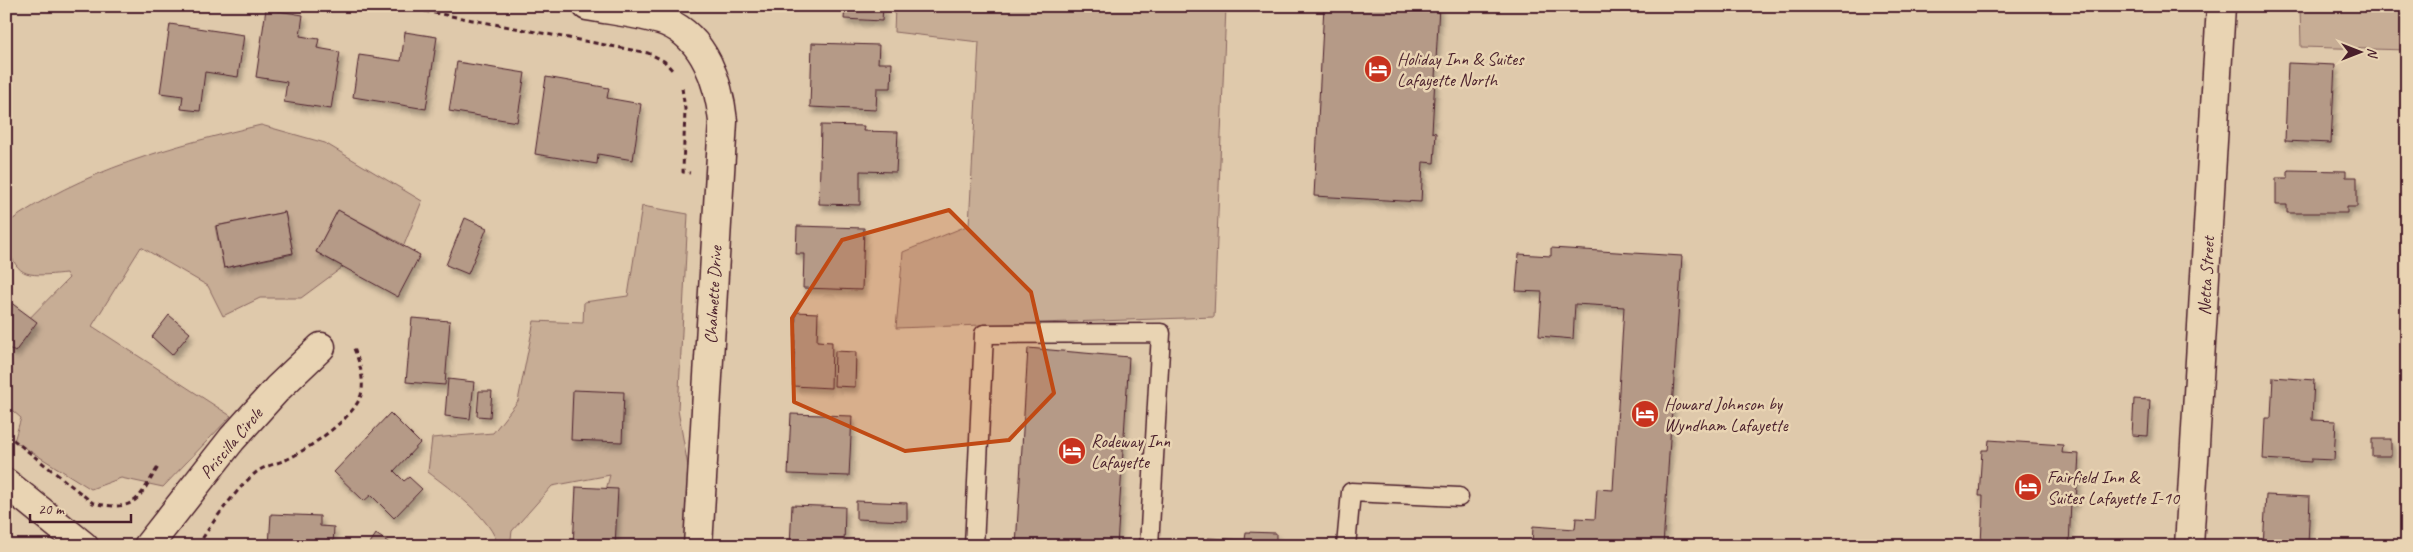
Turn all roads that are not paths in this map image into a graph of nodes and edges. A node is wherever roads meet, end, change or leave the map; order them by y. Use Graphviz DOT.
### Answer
graph roads {
  1 [pos="586,6"];
  2 [pos="2221,6"];
  3 [pos="321,347"];
  4 [pos="6,483"];
  5 [pos="1459,497"];
  6 [pos="84,546"];
  7 [pos="148,546"];
  8 [pos="698,546"];
  9 [pos="974,546"];
  10 [pos="1148,546"];
  11 [pos="1346,546"];
  12 [pos="2189,546"];
  1 -- 8 [label="street, Chalmette Drive"];
  2 -- 12 [label="street, Netta Street"];
  3 -- 7 [label="street, Priscilla Circle"];
  4 -- 6 [label="street"];
  5 -- 11 [label="lane"];
  9 -- 10 [label="lane"];
}
